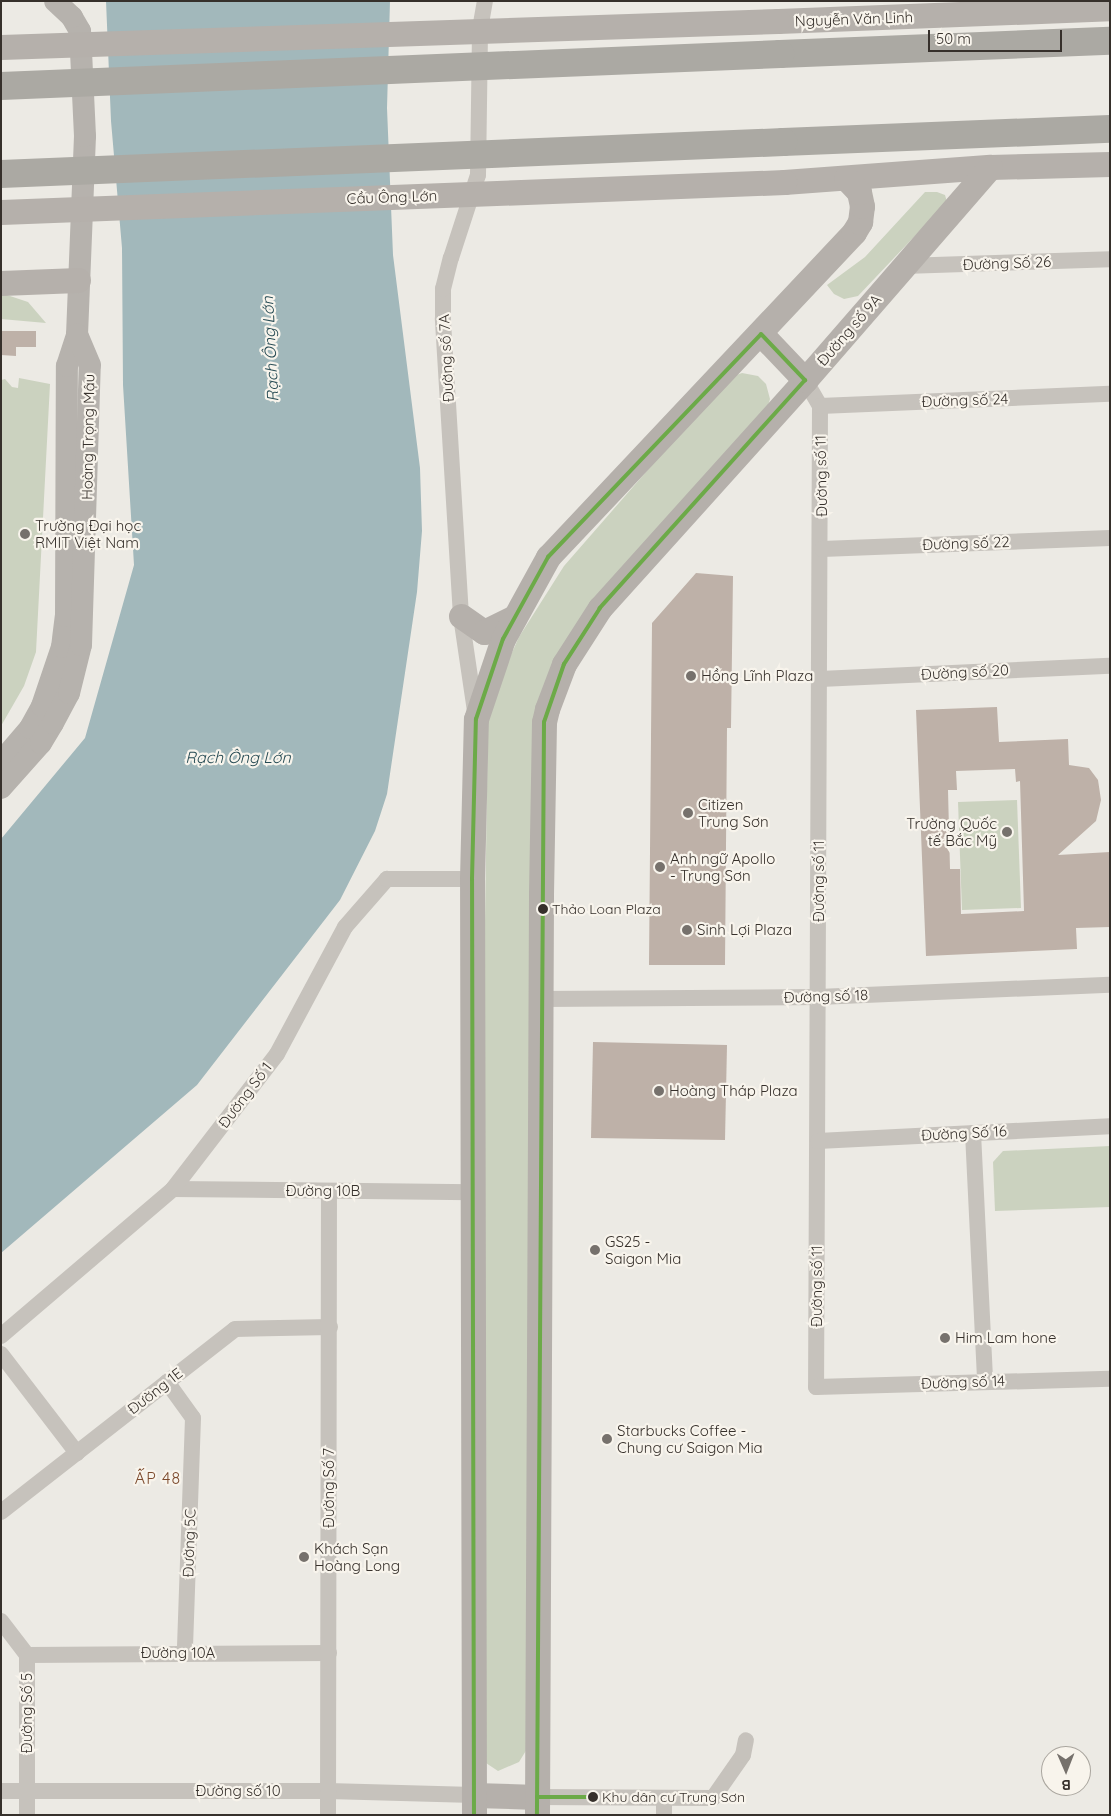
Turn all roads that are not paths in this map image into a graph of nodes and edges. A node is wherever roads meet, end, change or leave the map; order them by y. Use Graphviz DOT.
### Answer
graph roads {
  1 [pos="56,1"];
  2 [pos="485,1"];
  3 [pos="1110,8"];
  4 [pos="933,9"];
  5 [pos="1110,41"];
  6 [pos="1,47"];
  7 [pos="1,86"];
  8 [pos="1110,129"];
  9 [pos="1110,164"];
  10 [pos="990,167"];
  11 [pos="1,174"];
  12 [pos="846,178"];
  13 [pos="1,212"];
  14 [pos="1110,259"];
  15 [pos="904,266"];
  16 [pos="78,280"];
  17 [pos="1,283"];
  18 [pos="761,334"];
  19 [pos="77,335"];
  20 [pos="805,380"];
  21 [pos="1110,394"];
  22 [pos="820,406"];
  23 [pos="1110,538"];
  24 [pos="822,548"];
  25 [pos="461,616"];
  26 [pos="515,617"];
  27 [pos="1110,666"];
  28 [pos="820,679"];
  29 [pos="476,719"];
  30 [pos="1,762"];
  31 [pos="1,788"];
  32 [pos="472,879"];
  33 [pos="1110,985"];
  34 [pos="818,997"];
  35 [pos="542,999"];
  36 [pos="1110,1126"];
  37 [pos="973,1133"];
  38 [pos="818,1141"];
  39 [pos="173,1190"];
  40 [pos="329,1191"];
  41 [pos="473,1192"];
  42 [pos="330,1327"];
  43 [pos="1,1336"];
  44 [pos="1,1354"];
  45 [pos="1110,1379"];
  46 [pos="167,1382"];
  47 [pos="985,1382"];
  48 [pos="816,1387"];
  49 [pos="77,1453"];
  50 [pos="1,1512"];
  51 [pos="1,1621"];
  52 [pos="184,1652"];
  53 [pos="329,1653"];
  54 [pos="27,1654"];
  55 [pos="746,1740"];
  56 [pos="1,1791"];
  57 [pos="27,1791"];
  58 [pos="328,1791"];
  59 [pos="664,1798"];
  60 [pos="474,1805"];
  61 [pos="537,1806"];
  62 [pos="26,1815"];
  63 [pos="328,1815"];
  64 [pos="664,1815"];
  1 -- 16 [label="main road, Hoàng Trọng Mậu"];
  2 -- 25 [label="street, Đường số 7A"];
  3 -- 4 [label="main road, Nguyễn Văn Linh"];
  4 -- 6 [label="main road, Nguyễn Văn Linh, bridge"];
  5 -- 7 [label="highway, bridge"];
  8 -- 11 [label="highway, bridge"];
  9 -- 10 [label="main road"];
  10 -- 12 [label="main road"];
  10 -- 15 [label="main road, Đường số 9A"];
  12 -- 13 [label="main road, Cầu Ông Lớn, bridge"];
  12 -- 18 [label="main road"];
  14 -- 15 [label="street, Đường Số 26"];
  15 -- 20 [label="main road, Đường số 9A"];
  16 -- 17 [label="main road"];
  16 -- 19 [label="main road, Hoàng Trọng Mậu"];
  18 -- 20 [label="main road"];
  18 -- 26 [label="main road"];
  19 -- 30 [label="main road, Hoàng Trọng Mậu"];
  19 -- 31 [label="main road, Hoàng Trọng Mậu"];
  20 -- 22 [label="street, Đường số 11"];
  20 -- 35 [label="main road, Đường số 9A"];
  21 -- 22 [label="street, Đường số 24"];
  22 -- 24 [label="street, Đường số 11"];
  23 -- 24 [label="street, Đường số 22"];
  24 -- 28 [label="street, Đường số 11"];
  25 -- 26 [label="main road"];
  25 -- 29 [label="street, Đường số 7A"];
  26 -- 29 [label="main road"];
  27 -- 28 [label="street, Đường số 20"];
  28 -- 34 [label="street, Đường số 11"];
  29 -- 32 [label="main road"];
  32 -- 39 [label="street, Đường Số 1"];
  32 -- 41 [label="main road"];
  33 -- 34 [label="street, Đường số 18"];
  34 -- 35 [label="street, Đường số 18"];
  34 -- 38 [label="street, Đường số 11"];
  35 -- 61 [label="main road, Đường số 9A"];
  36 -- 37 [label="street, Đường Số 16"];
  37 -- 38 [label="street, Đường Số 16"];
  37 -- 47 [label="street"];
  38 -- 48 [label="street, Đường số 11"];
  39 -- 40 [label="street, Đường 10B"];
  39 -- 43 [label="street, Đường Số 1"];
  40 -- 41 [label="street, Đường 10B"];
  40 -- 42 [label="street, Đường Số 7"];
  41 -- 60 [label="main road"];
  42 -- 46 [label="street, Đường 1E"];
  42 -- 53 [label="street, Đường Số 7"];
  44 -- 49 [label="street"];
  45 -- 47 [label="street, Đường số 14"];
  46 -- 49 [label="street, Đường 1E"];
  46 -- 52 [label="street, Đường 5C"];
  47 -- 48 [label="street, Đường số 14"];
  49 -- 50 [label="street, Đường 1E"];
  51 -- 54 [label="street, Đường Số 5"];
  52 -- 53 [label="street, Đường 10A"];
  52 -- 54 [label="street, Đường 10A"];
  53 -- 58 [label="street, Đường Số 7"];
  54 -- 57 [label="street, Đường Số 5"];
  55 -- 59 [label="street"];
  56 -- 57 [label="street, Đường số 10"];
  57 -- 58 [label="street, Đường số 10"];
  57 -- 62 [label="street, Đường Số 5"];
  58 -- 60 [label="street, Đường số 10"];
  58 -- 63 [label="street, Đường Số 7"];
  59 -- 61 [label="street"];
  59 -- 64 [label="street"];
  60 -- 61 [label="main road"];
}
